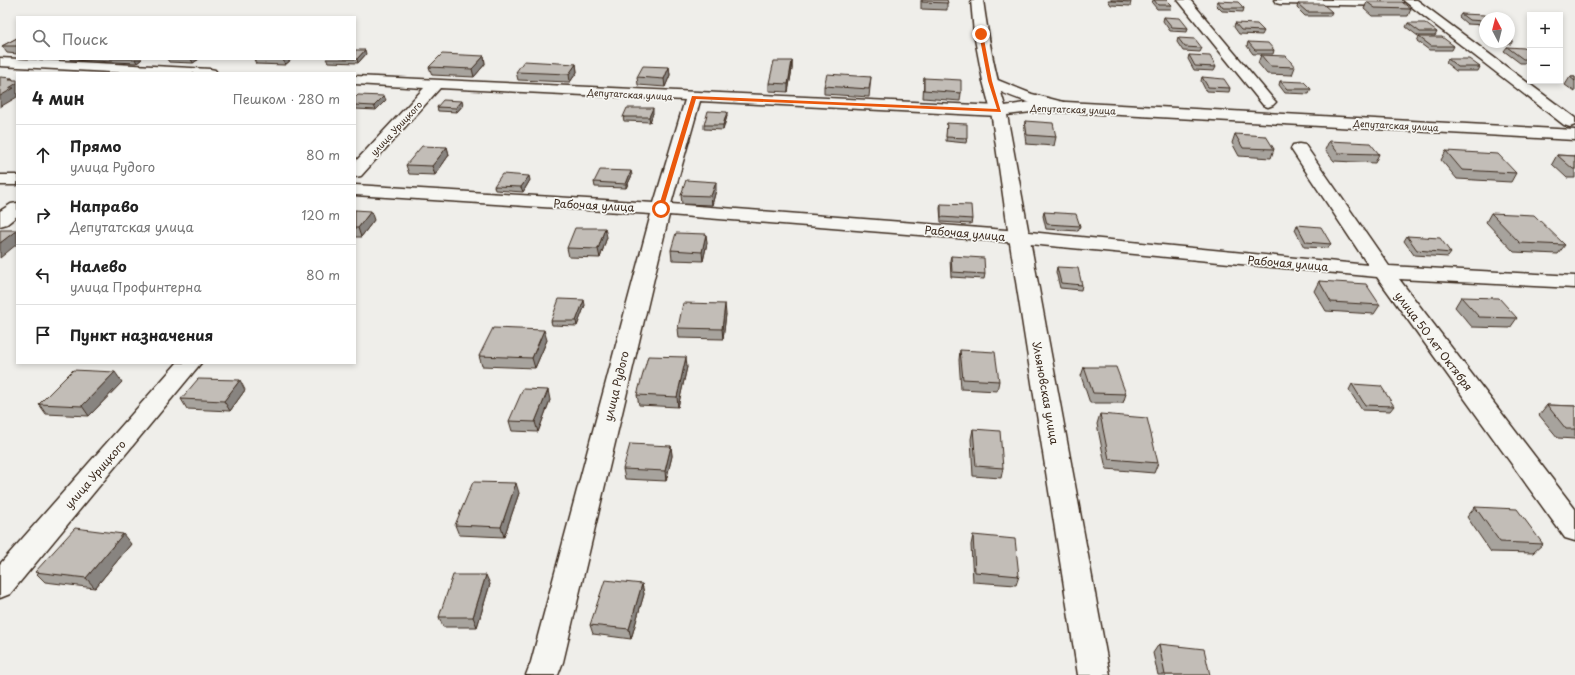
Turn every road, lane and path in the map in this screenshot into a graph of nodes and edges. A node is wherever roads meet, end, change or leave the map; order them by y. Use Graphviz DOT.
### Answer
graph roads {
  1 [pos="977,0"];
  2 [pos="1184,0"];
  3 [pos="1280,0"];
  4 [pos="1410,1"];
  5 [pos="0,62"];
  6 [pos="181,72"];
  7 [pos="356,80"];
  8 [pos="990,81"];
  9 [pos="436,84"];
  10 [pos="694,97"];
  11 [pos="1268,102"];
  12 [pos="1066,107"];
  13 [pos="999,111"];
  14 [pos="1573,128"];
  15 [pos="1299,149"];
  16 [pos="356,171"];
  17 [pos="0,180"];
  18 [pos="16,180"];
  19 [pos="356,190"];
  20 [pos="16,209"];
  21 [pos="661,209"];
  22 [pos="0,220"];
  23 [pos="1019,237"];
  24 [pos="1383,272"];
  25 [pos="1575,282"];
  26 [pos="189,364"];
  27 [pos="1575,530"];
  28 [pos="0,585"];
  29 [pos="542,675"];
  30 [pos="1094,675"];
  1 -- 8 [label="street, Ульяновская улица"];
  2 -- 11 [label="street"];
  3 -- 4 [label="street"];
  4 -- 14 [label="street"];
  5 -- 6 [label="street"];
  7 -- 9 [label="street, Депутатская улица"];
  8 -- 12 [label="street"];
  8 -- 13 [label="street, Ульяновская улица"];
  9 -- 10 [label="street, Депутатская улица"];
  9 -- 16 [label="street, улица Урицкого"];
  10 -- 13 [label="street, Депутатская улица"];
  10 -- 21 [label="street, улица Рудого"];
  12 -- 13 [label="street, Депутатская улица"];
  12 -- 14 [label="street, Депутатская улица"];
  13 -- 23 [label="street, Ульяновская улица"];
  15 -- 24 [label="street, улица 50 лет Октября"];
  17 -- 18 [label="street"];
  19 -- 21 [label="street, Рабочая улица"];
  20 -- 22 [label="street"];
  21 -- 23 [label="street, Рабочая улица"];
  21 -- 29 [label="street, улица Рудого"];
  23 -- 24 [label="street, Рабочая улица"];
  23 -- 30 [label="street, Ульяновская улица"];
  24 -- 25 [label="street, Рабочая улица"];
  24 -- 27 [label="street, улица 50 лет Октября"];
  26 -- 28 [label="street, улица Урицкого"];
}
